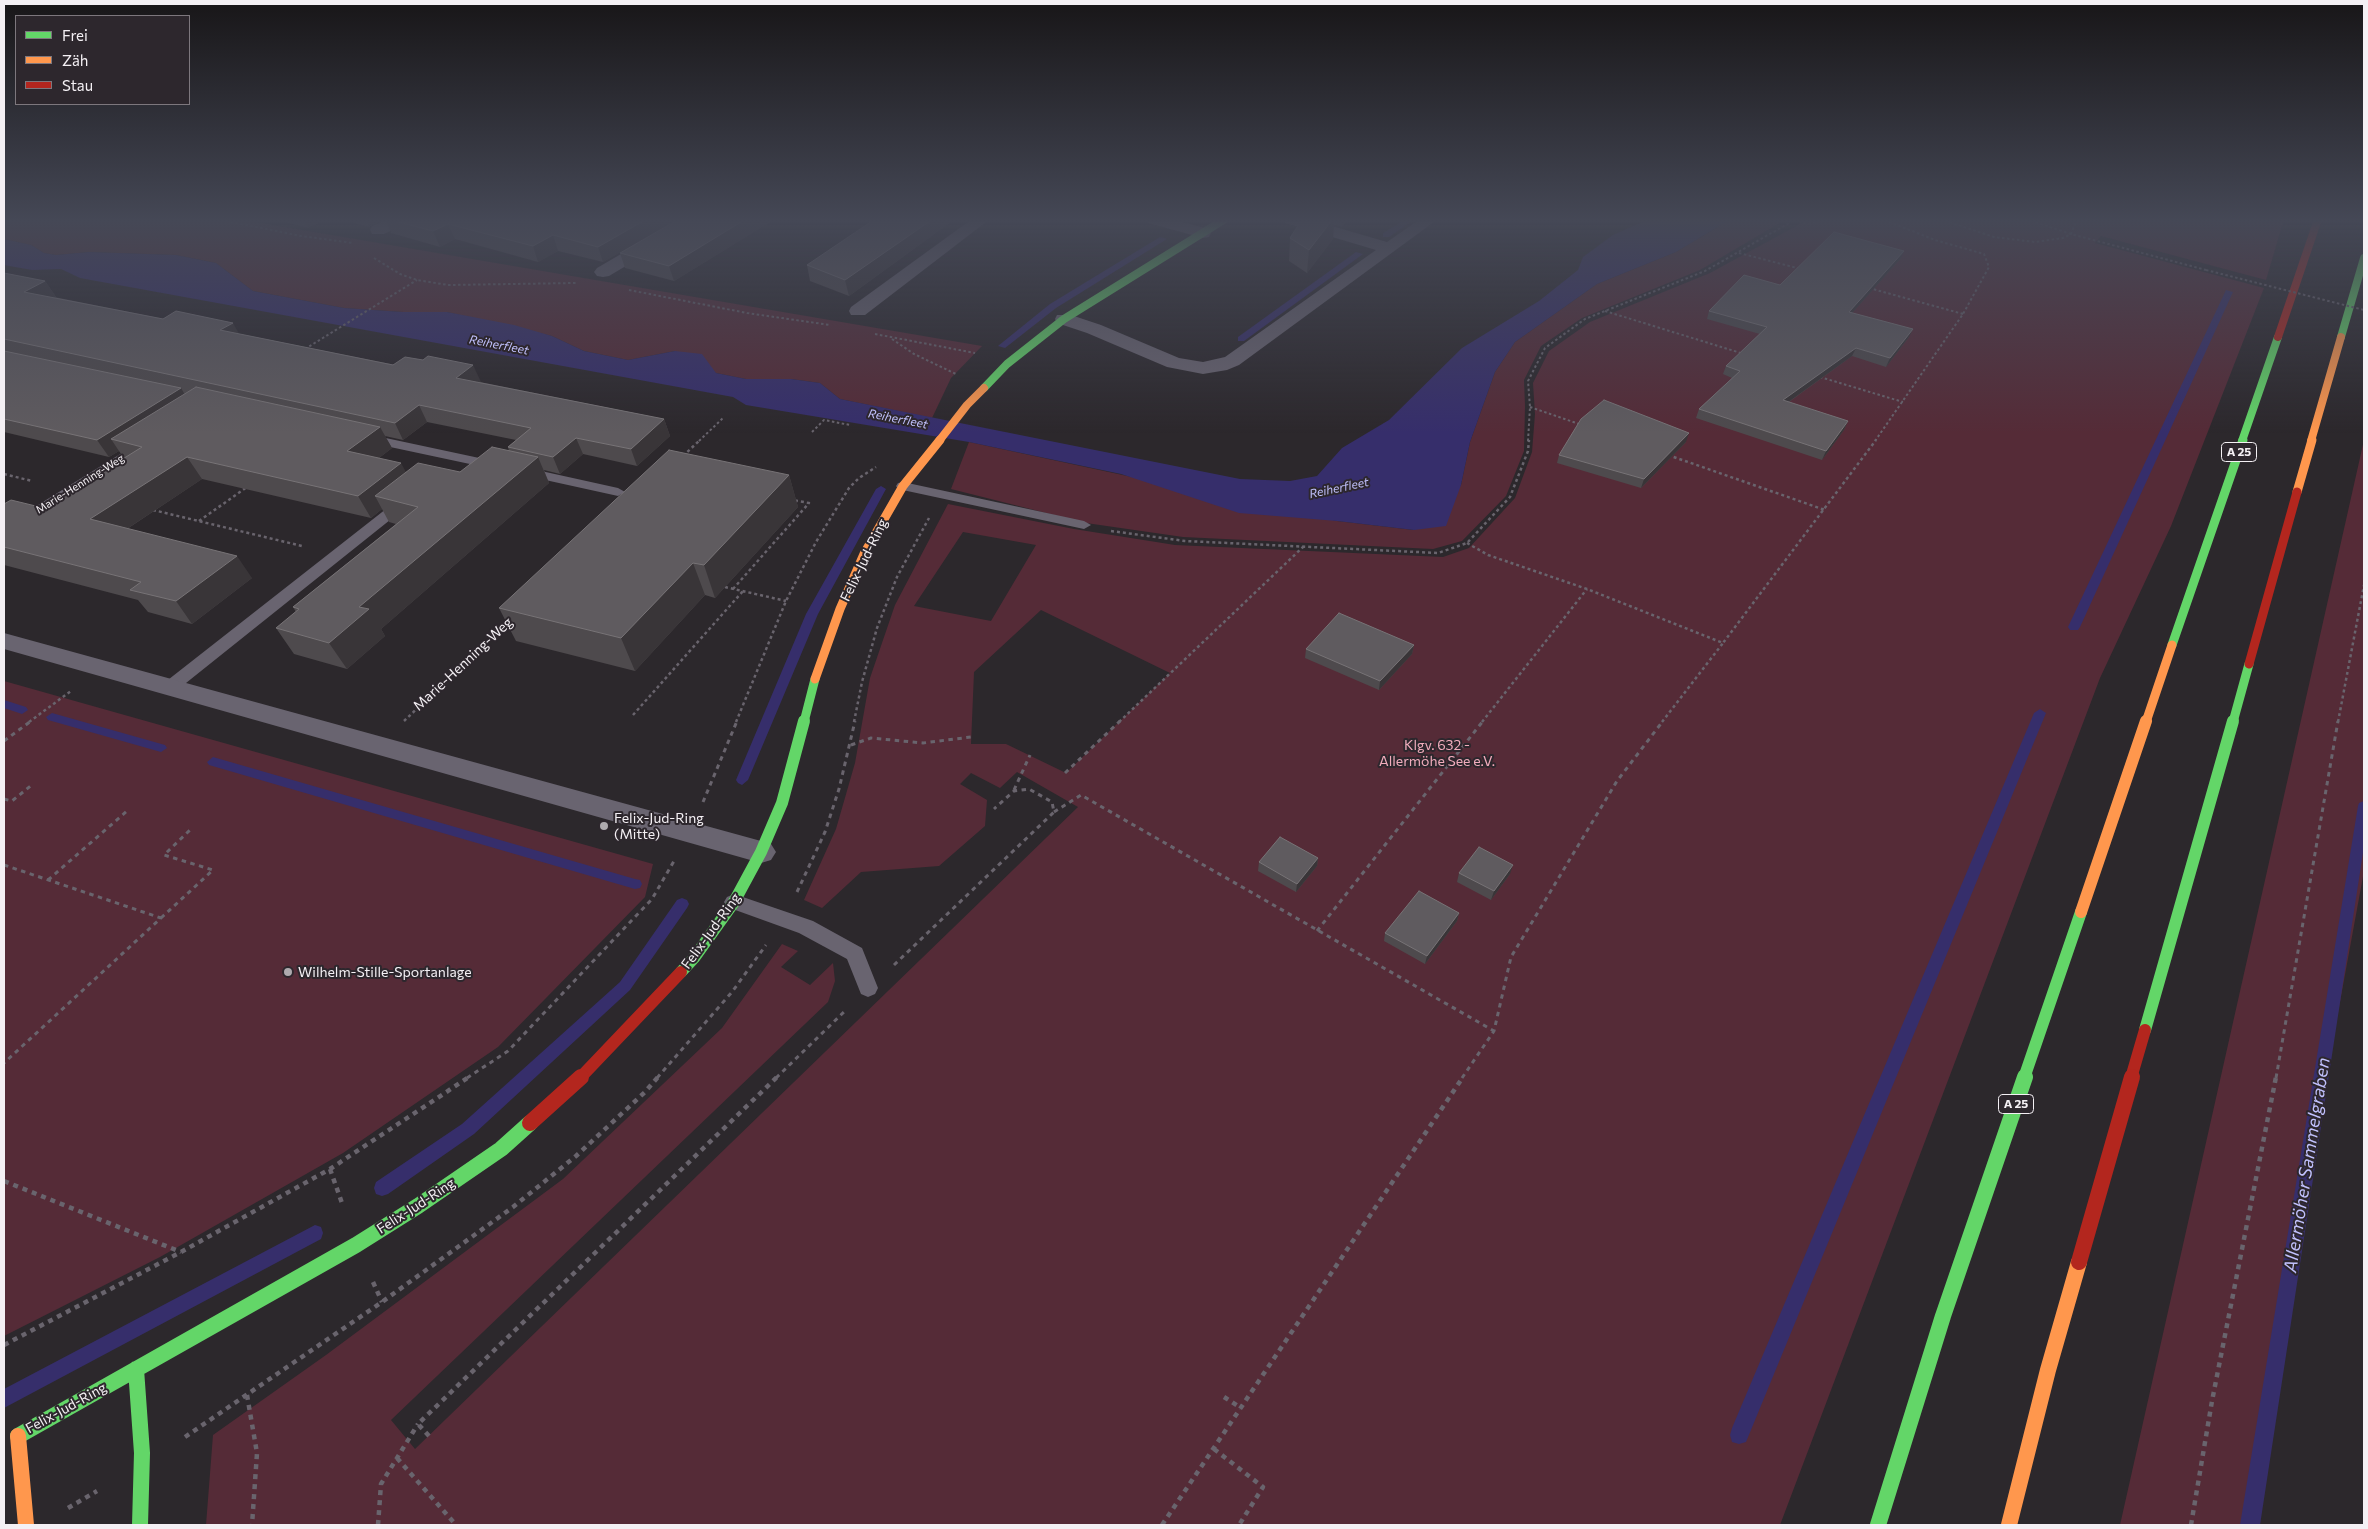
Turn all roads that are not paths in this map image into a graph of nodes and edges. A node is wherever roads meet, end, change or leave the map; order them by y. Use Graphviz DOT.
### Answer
graph roads {
  1 [pos="886,290"];
  2 [pos="1111,290"];
  3 [pos="1330,290"];
  4 [pos="2294,290"];
  5 [pos="2355,290"];
  6 [pos="858,311"];
  7 [pos="1064,319"];
  8 [pos="357,435"];
  9 [pos="150,439"];
  10 [pos="459,458"];
  11 [pos="444,470"];
  12 [pos="903,486"];
  13 [pos="618,492"];
  14 [pos="414,494"];
  15 [pos="1084,526"];
  16 [pos="4,532"];
  17 [pos="4,641"];
  18 [pos="170,687"];
  19 [pos="761,852"];
  20 [pos="734,902"];
  21 [pos="868,988"];
  22 [pos="136,1369"];
  23 [pos="11,1439"];
  24 [pos="26,1525"];
  25 [pos="140,1525"];
  26 [pos="1878,1525"];
  27 [pos="2009,1525"];
  1 -- 6 [label="street"];
  2 -- 7 [label="main road, Felix-Jud-Ring"];
  3 -- 7 [label="street"];
  4 -- 26 [label="main road, A 25"];
  5 -- 27 [label="main road"];
  7 -- 12 [label="main road, Felix-Jud-Ring"];
  8 -- 10 [label="lane"];
  9 -- 16 [label="lane, Marie-Henning-Weg"];
  10 -- 11 [label="lane"];
  10 -- 13 [label="lane"];
  12 -- 15 [label="lane"];
  12 -- 19 [label="main road, Felix-Jud-Ring"];
  14 -- 18 [label="lane"];
  17 -- 18 [label="street"];
  18 -- 19 [label="street"];
  19 -- 20 [label="main road, Felix-Jud-Ring"];
  20 -- 21 [label="lane"];
  20 -- 22 [label="main road, Felix-Jud-Ring"];
  22 -- 23 [label="main road, Felix-Jud-Ring"];
  22 -- 25 [label="main road"];
  23 -- 24 [label="main road"];
}
